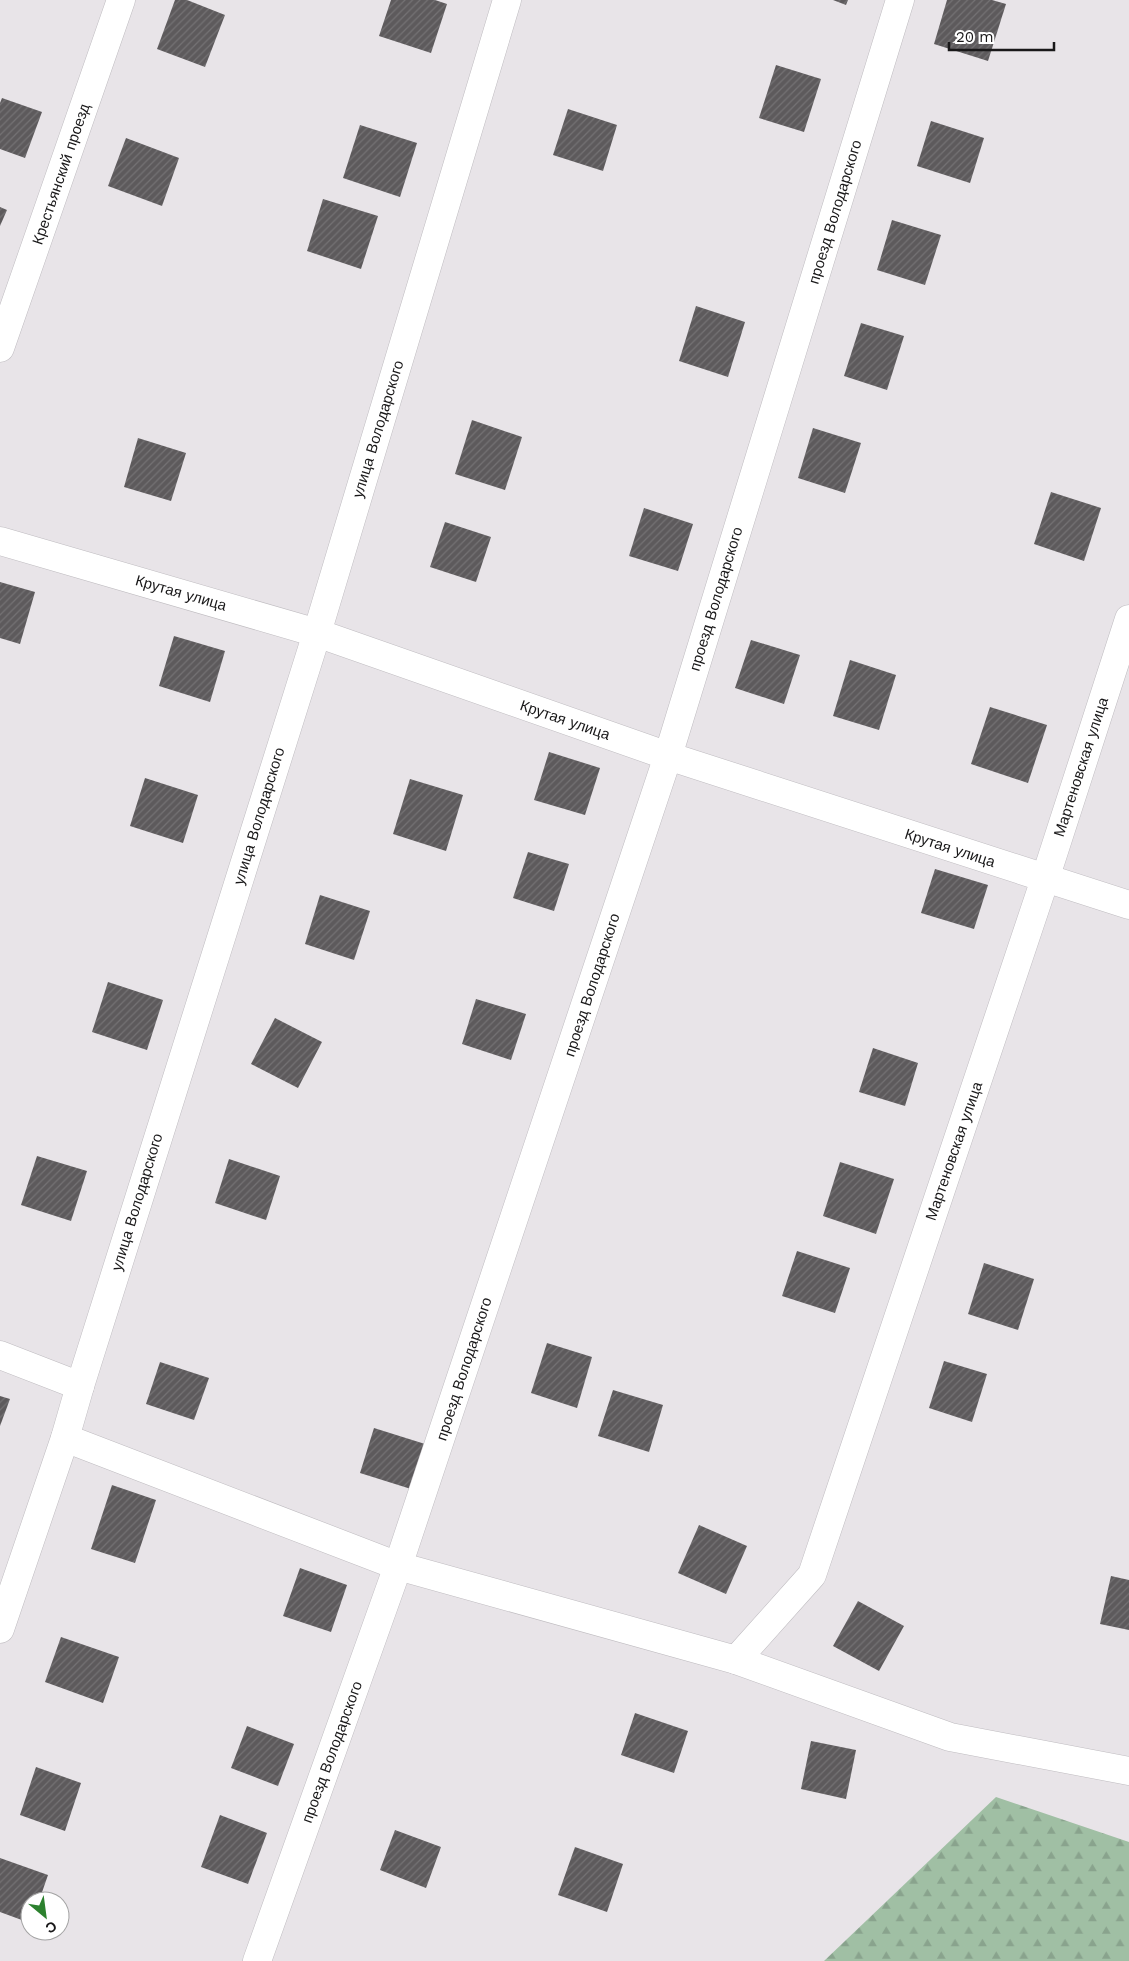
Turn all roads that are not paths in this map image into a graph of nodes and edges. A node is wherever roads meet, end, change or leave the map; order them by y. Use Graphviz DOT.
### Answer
graph roads {
  1 [pos="121,0"];
  2 [pos="507,0"];
  3 [pos="900,0"];
  4 [pos="0,348"];
  5 [pos="0,541"];
  6 [pos="1129,619"];
  7 [pos="316,632"];
  8 [pos="668,756"];
  9 [pos="1045,879"];
  10 [pos="1129,905"];
  11 [pos="0,1355"];
  12 [pos="80,1386"];
  13 [pos="65,1438"];
  14 [pos="398,1566"];
  15 [pos="0,1629"];
  16 [pos="736,1660"];
  17 [pos="1129,1771"];
  18 [pos="257,1961"];
  1 -- 4 [label="street, Крестьянский проезд"];
  2 -- 7 [label="street, улица Володарского"];
  3 -- 8 [label="street, проезд Володарского"];
  5 -- 7 [label="street, Крутая улица"];
  6 -- 9 [label="street, Мартеновская улица"];
  7 -- 8 [label="street, Крутая улица"];
  7 -- 12 [label="street, улица Володарского"];
  8 -- 9 [label="street, Крутая улица"];
  8 -- 14 [label="street, проезд Володарского"];
  9 -- 10 [label="street, Крутая улица"];
  9 -- 16 [label="street, Мартеновская улица"];
  11 -- 12 [label="street"];
  12 -- 13 [label="street, улица Володарского"];
  13 -- 14 [label="street"];
  13 -- 15 [label="street, улица Володарского"];
  14 -- 16 [label="street"];
  14 -- 18 [label="street, проезд Володарского"];
  16 -- 17 [label="street"];
}
